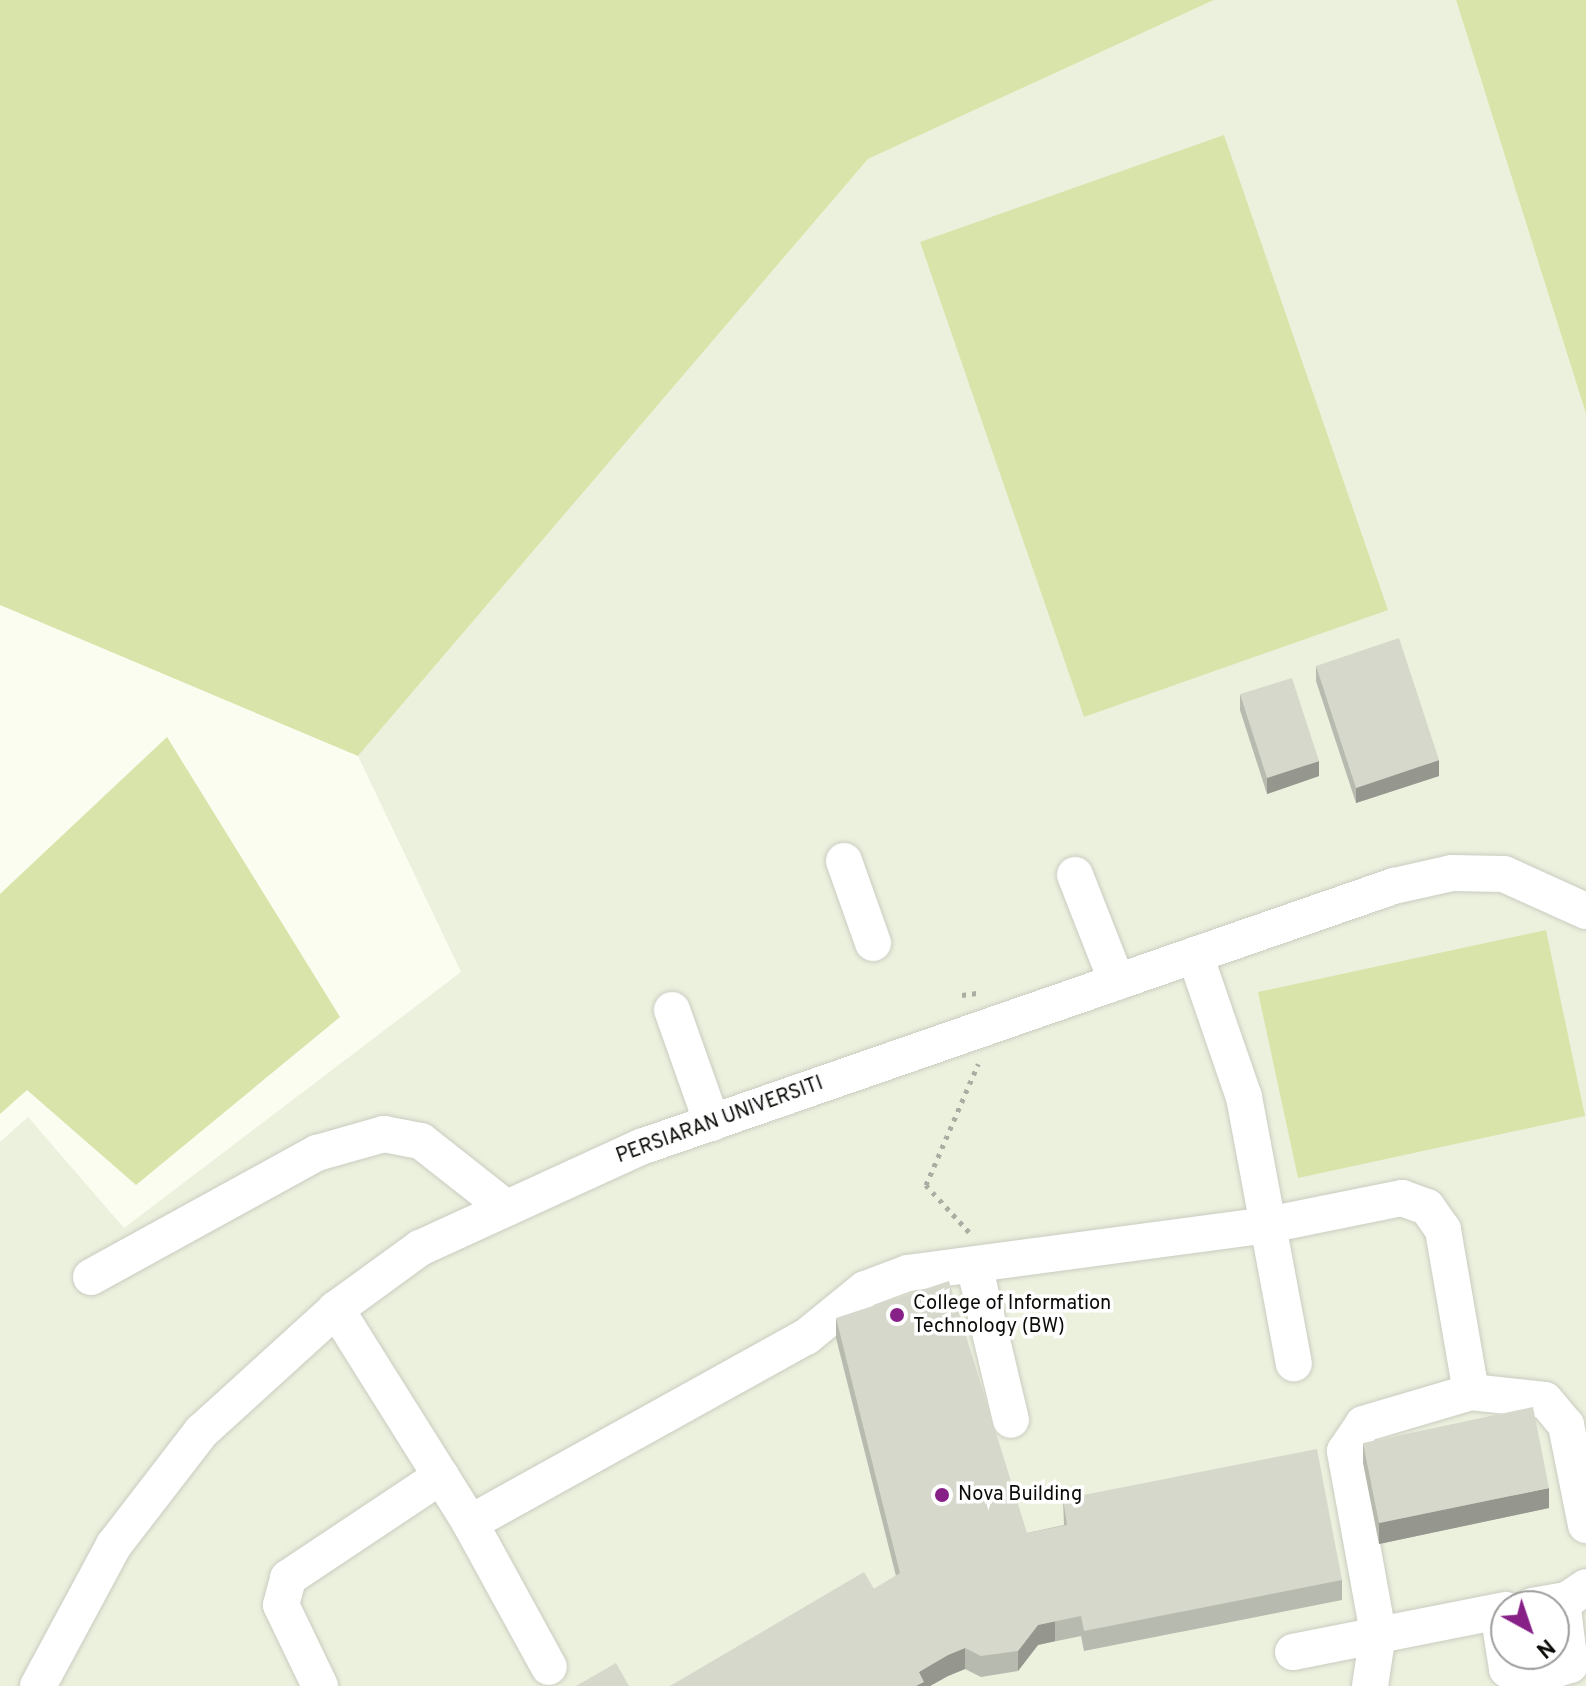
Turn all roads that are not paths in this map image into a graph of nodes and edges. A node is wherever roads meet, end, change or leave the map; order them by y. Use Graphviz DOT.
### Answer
graph roads {
  1 [pos="844,861"];
  2 [pos="1075,875"];
  3 [pos="1586,911"];
  4 [pos="873,943"];
  5 [pos="1195,955"];
  6 [pos="1117,982"];
  7 [pos="672,1010"];
  8 [pos="712,1123"];
  9 [pos="506,1208"];
  10 [pos="1268,1225"];
  11 [pos="975,1269"];
  12 [pos="91,1277"];
  13 [pos="336,1309"];
  14 [pos="1294,1363"];
  15 [pos="1471,1392"];
  16 [pos="1011,1420"];
  17 [pos="441,1476"];
  18 [pos="470,1523"];
  19 [pos="1586,1525"];
  20 [pos="1490,1612"];
  21 [pos="1378,1633"];
  22 [pos="1293,1652"];
  23 [pos="549,1667"];
  24 [pos="38,1686"];
  25 [pos="320,1686"];
  26 [pos="1370,1686"];
  1 -- 4 [label="street"];
  2 -- 6 [label="street"];
  3 -- 5 [label="street, PERSIARAN UNIVERSITI"];
  5 -- 6 [label="street, PERSIARAN UNIVERSITI"];
  5 -- 10 [label="street"];
  6 -- 8 [label="street, PERSIARAN UNIVERSITI"];
  7 -- 8 [label="street"];
  8 -- 9 [label="street, PERSIARAN UNIVERSITI"];
  9 -- 12 [label="street"];
  9 -- 13 [label="street, PERSIARAN UNIVERSITI"];
  10 -- 11 [label="street"];
  10 -- 14 [label="street"];
  10 -- 15 [label="street"];
  11 -- 16 [label="street"];
  11 -- 18 [label="street"];
  13 -- 17 [label="street"];
  13 -- 24 [label="street, PERSIARAN UNIVERSITI"];
  15 -- 19 [label="street"];
  15 -- 21 [label="street"];
  17 -- 18 [label="street"];
  17 -- 25 [label="street"];
  18 -- 23 [label="street"];
  20 -- 21 [label="street"];
  21 -- 22 [label="street"];
  21 -- 26 [label="street"];
}
